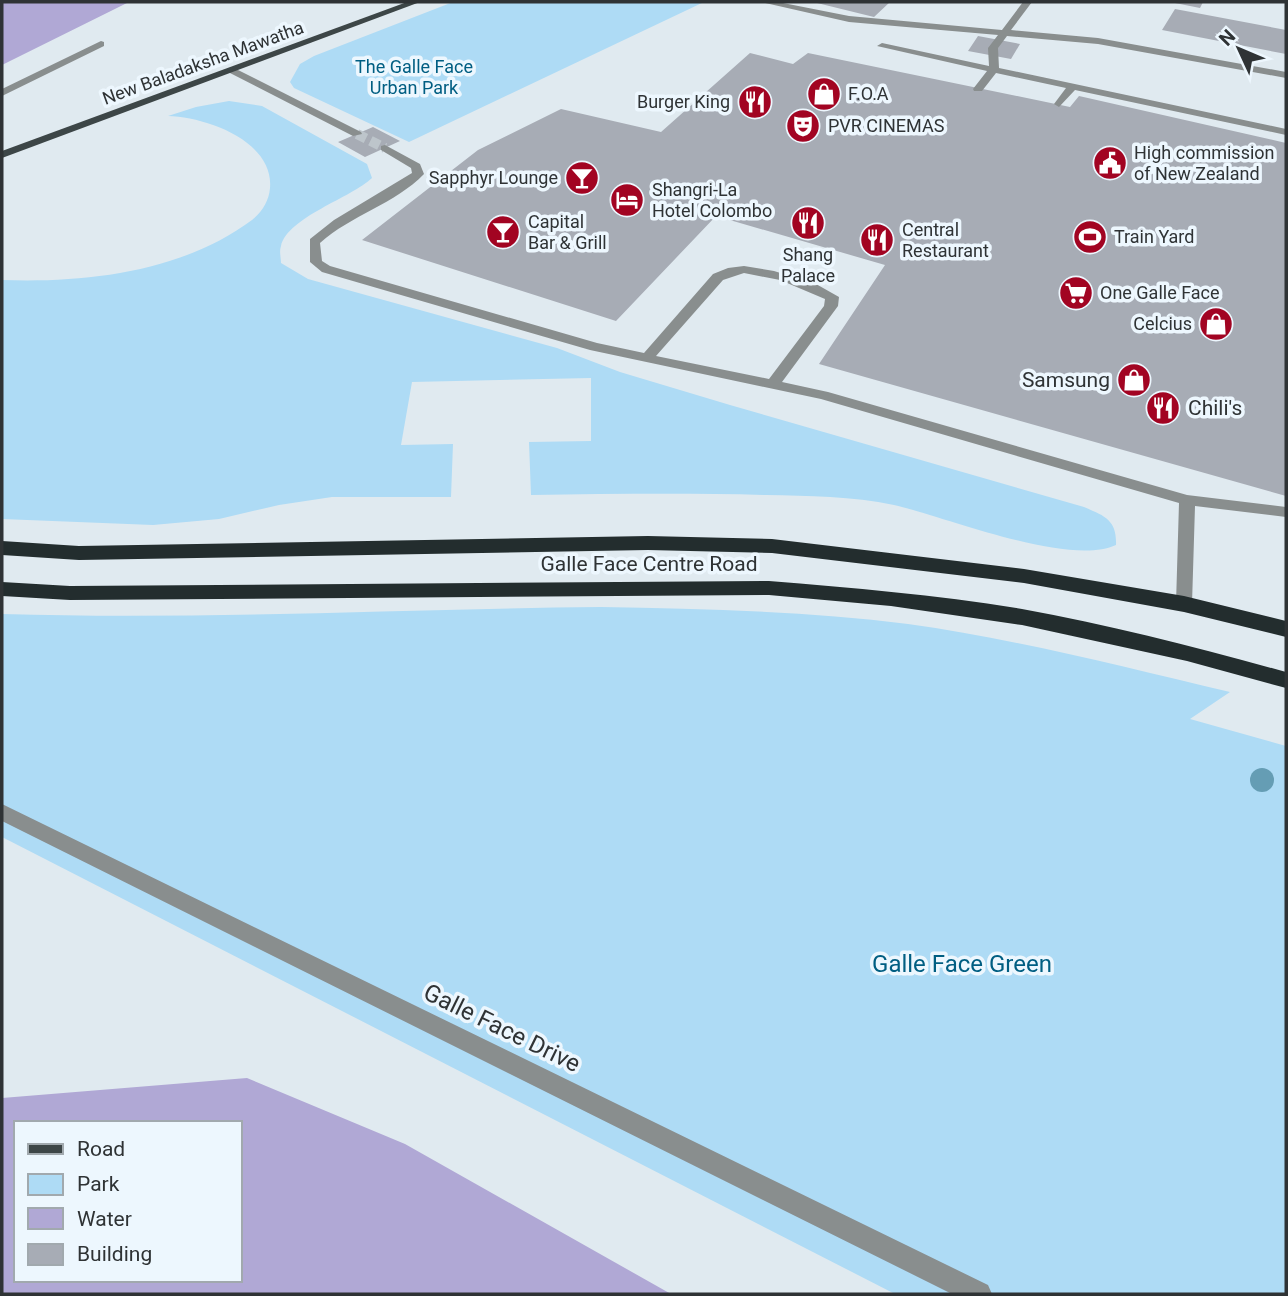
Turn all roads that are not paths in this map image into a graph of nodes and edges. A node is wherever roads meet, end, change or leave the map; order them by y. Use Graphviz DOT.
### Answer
graph roads {
  1 [pos="415,2"];
  2 [pos="766,2"];
  3 [pos="1028,2"];
  4 [pos="1004,33"];
  5 [pos="101,44"];
  6 [pos="882,46"];
  7 [pos="994,69"];
  8 [pos="234,71"];
  9 [pos="1286,75"];
  10 [pos="1073,86"];
  11 [pos="978,89"];
  12 [pos="2,93"];
  13 [pos="1059,104"];
  14 [pos="1286,132"];
  15 [pos="357,134"];
  16 [pos="385,148"];
  17 [pos="2,155"];
  18 [pos="647,358"];
  19 [pos="774,383"];
  20 [pos="1187,500"];
  21 [pos="1286,513"];
  22 [pos="2,548"];
  23 [pos="2,589"];
  24 [pos="1184,604"];
  25 [pos="1286,629"];
  26 [pos="1286,680"];
  27 [pos="2,812"];
  28 [pos="979,1294"];
  1 -- 8 [label="main road, New Baladaksha Mawatha"];
  2 -- 4 [label="street"];
  3 -- 4 [label="street"];
  4 -- 7 [label="street"];
  4 -- 9 [label="street"];
  5 -- 12 [label="street"];
  6 -- 7 [label="street"];
  7 -- 10 [label="street"];
  7 -- 11 [label="street"];
  8 -- 15 [label="street"];
  8 -- 17 [label="main road, New Baladaksha Mawatha"];
  10 -- 13 [label="street"];
  10 -- 14 [label="street"];
  16 -- 18 [label="street"];
  18 -- 19 [label="street"];
  18 -- 19 [label="street"];
  19 -- 20 [label="street"];
  20 -- 21 [label="street"];
  20 -- 24 [label="street"];
  22 -- 24 [label="highway, Galle Face Centre Road"];
  23 -- 26 [label="highway, Galle Face Centre Road"];
  24 -- 25 [label="highway, Galle Face Centre Road"];
  27 -- 28 [label="street, Galle Face Drive"];
}
